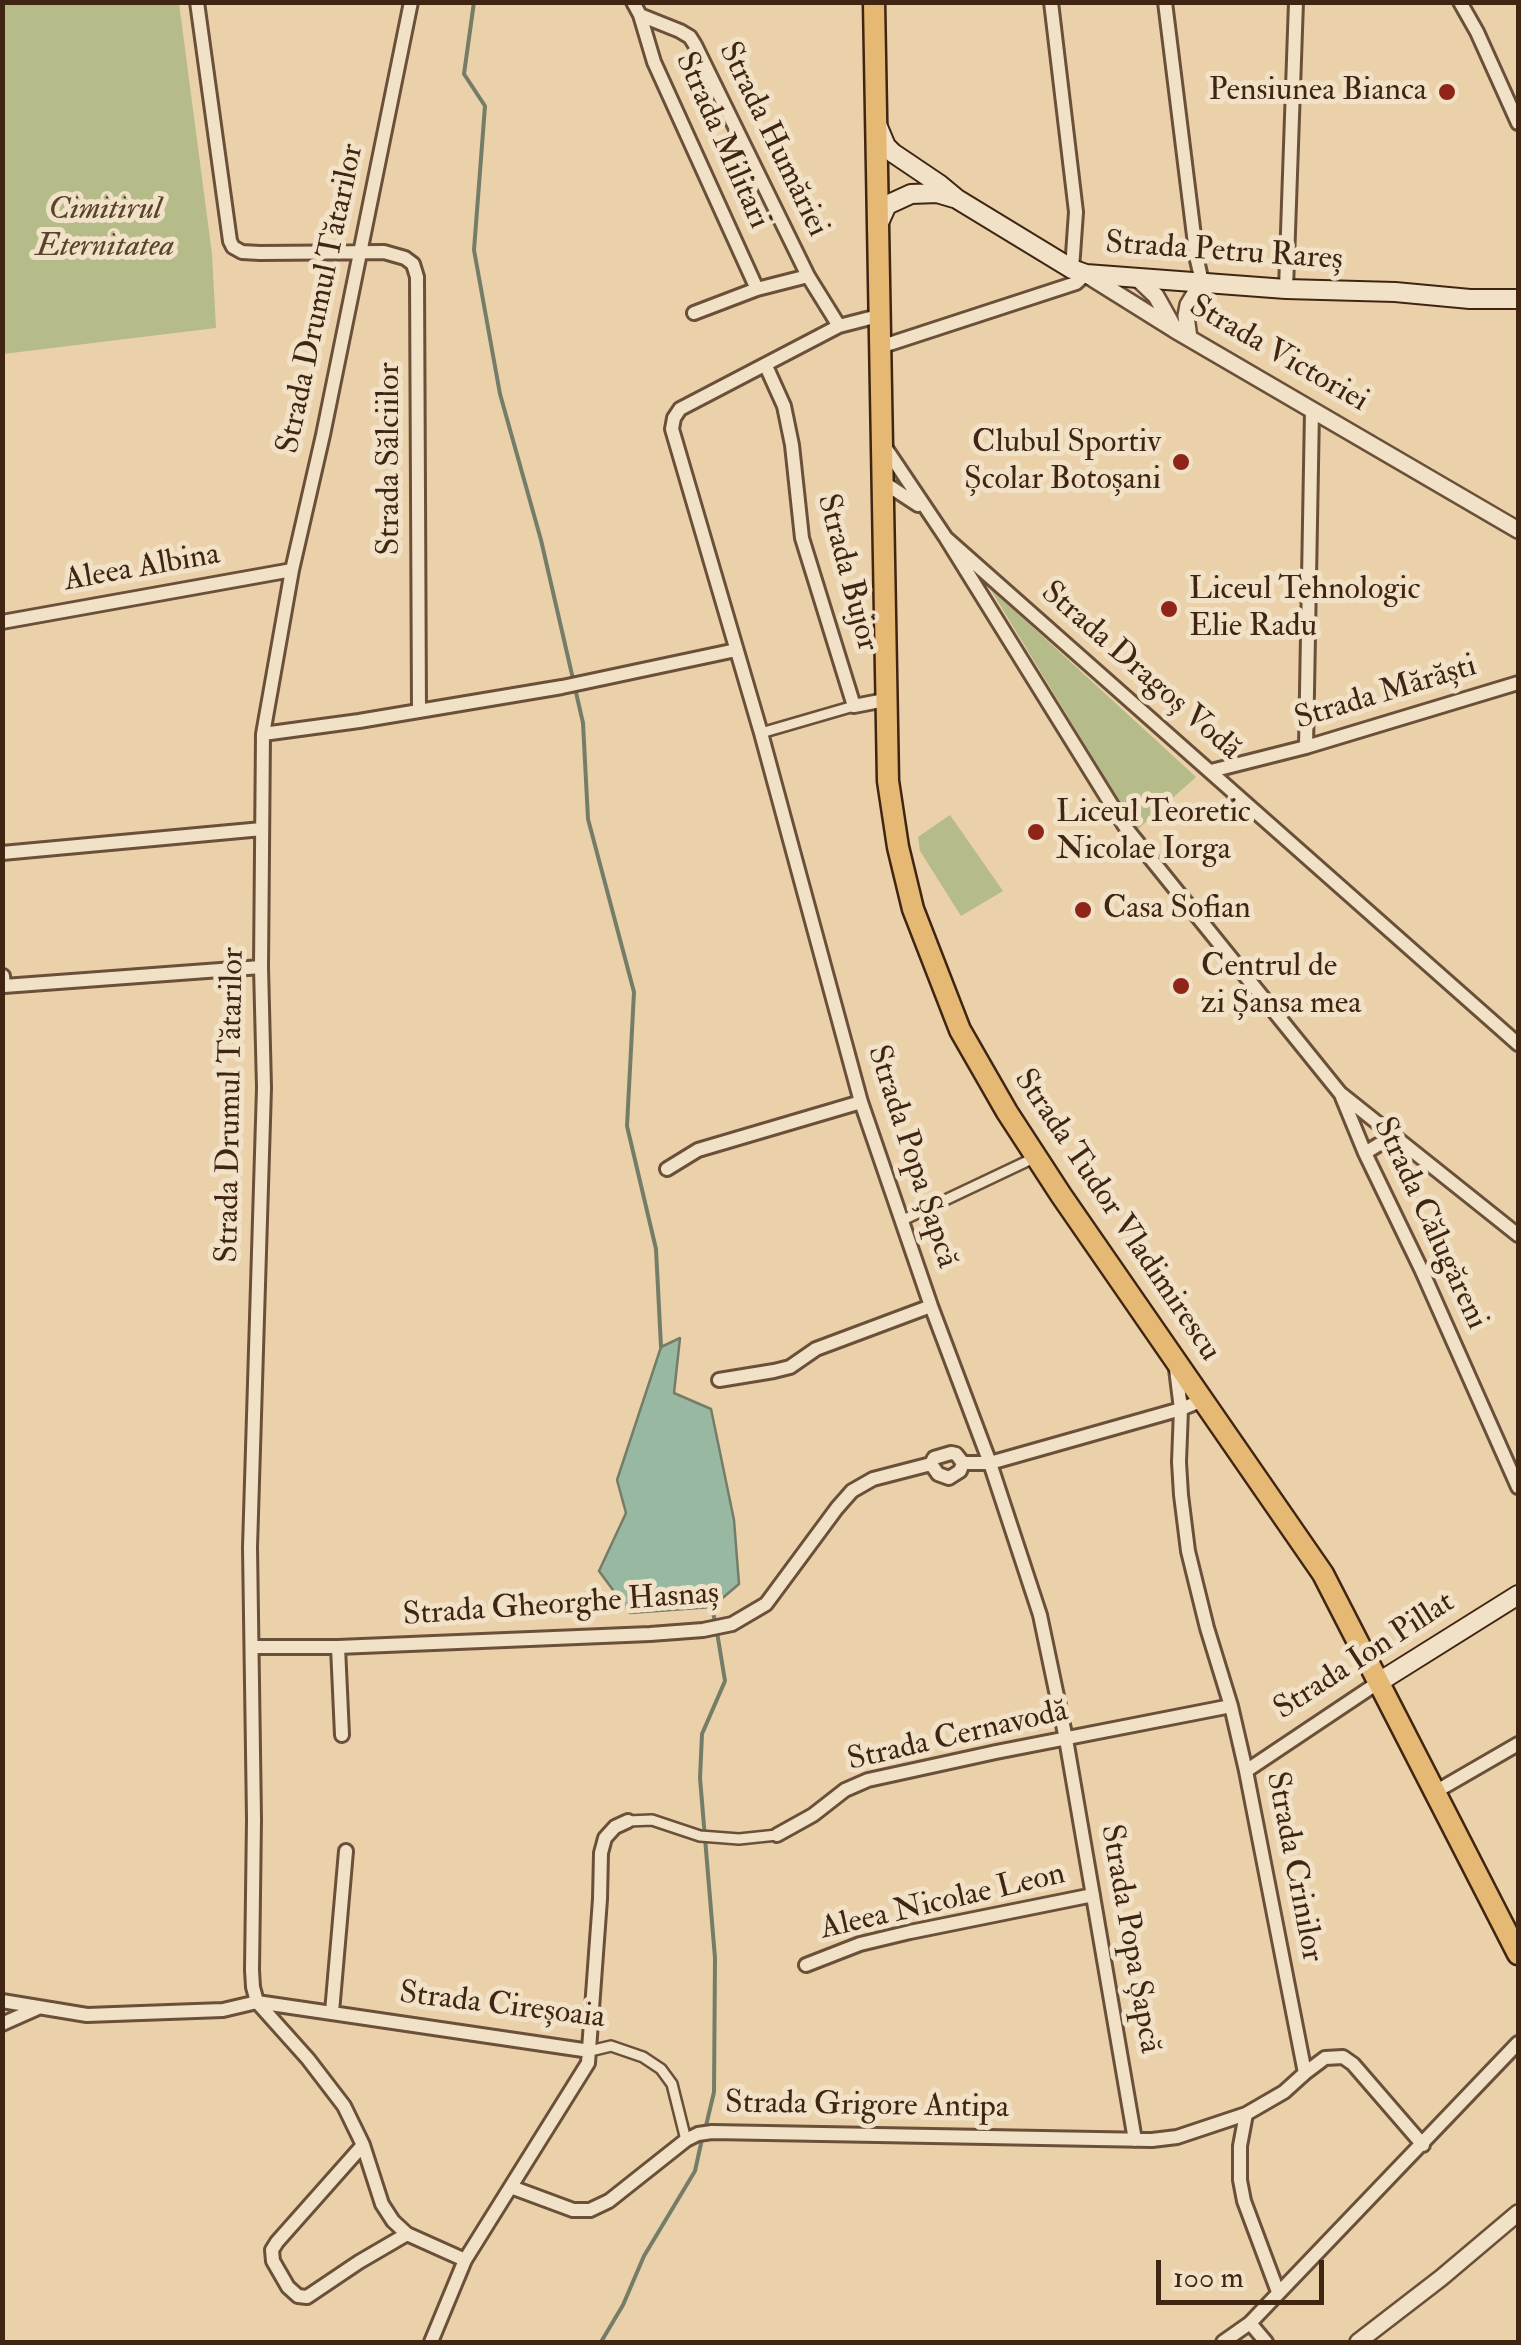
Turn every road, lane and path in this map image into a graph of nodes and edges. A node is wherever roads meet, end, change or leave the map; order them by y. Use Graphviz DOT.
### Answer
graph roads {
  1 [pos="198,2"];
  2 [pos="411,2"];
  3 [pos="874,2"];
  4 [pos="1051,2"];
  5 [pos="1165,2"];
  6 [pos="1296,2"];
  7 [pos="1460,2"];
  8 [pos="636,9"];
  9 [pos="1518,123"];
  10 [pos="878,127"];
  11 [pos="921,174"];
  12 [pos="878,178"];
  13 [pos="911,194"];
  14 [pos="957,199"];
  15 [pos="877,227"];
  16 [pos="359,252"];
  17 [pos="1079,271"];
  18 [pos="808,276"];
  19 [pos="1136,278"];
  20 [pos="1202,282"];
  21 [pos="1286,288"];
  22 [pos="757,289"];
  23 [pos="1518,298"];
  24 [pos="694,313"];
  25 [pos="878,316"];
  26 [pos="839,326"];
  27 [pos="1182,334"];
  28 [pos="880,348"];
  29 [pos="766,366"];
  30 [pos="1312,410"];
  31 [pos="882,443"];
  32 [pos="883,482"];
  33 [pos="926,510"];
  34 [pos="1518,530"];
  35 [pos="946,538"];
  36 [pos="292,570"];
  37 [pos="2,622"];
  38 [pos="736,650"];
  39 [pos="1518,683"];
  40 [pos="885,700"];
  41 [pos="854,706"];
  42 [pos="419,712"];
  43 [pos="263,734"];
  44 [pos="761,734"];
  45 [pos="1306,747"];
  46 [pos="1211,771"];
  47 [pos="262,829"];
  48 [pos="2,852"];
  49 [pos="261,968"];
  50 [pos="2,976"];
  51 [pos="1518,1044"];
  52 [pos="1340,1093"];
  53 [pos="861,1102"];
  54 [pos="1395,1139"];
  55 [pos="1364,1154"];
  56 [pos="1036,1157"];
  57 [pos="667,1169"];
  58 [pos="903,1220"];
  59 [pos="1518,1235"];
  60 [pos="931,1306"];
  61 [pos="1176,1361"];
  62 [pos="719,1380"];
  63 [pos="1203,1400"];
  64 [pos="1181,1409"];
  65 [pos="990,1463"];
  66 [pos="1518,1486"];
  67 [pos="1518,1595"];
  68 [pos="252,1647"];
  69 [pos="338,1648"];
  70 [pos="1379,1682"];
  71 [pos="1231,1706"];
  72 [pos="342,1735"];
  73 [pos="1066,1740"];
  74 [pos="1518,1744"];
  75 [pos="1246,1770"];
  76 [pos="1435,1792"];
  77 [pos="628,1822"];
  78 [pos="778,1836"];
  79 [pos="346,1852"];
  80 [pos="1094,1895"];
  81 [pos="1518,1954"];
  82 [pos="806,1964"];
  83 [pos="2,2001"];
  84 [pos="257,2002"];
  85 [pos="38,2008"];
  86 [pos="332,2012"];
  87 [pos="2,2024"];
  88 [pos="1518,2043"];
  89 [pos="590,2051"];
  90 [pos="1305,2074"];
  91 [pos="1246,2114"];
  92 [pos="699,2135"];
  93 [pos="1135,2140"];
  94 [pos="1422,2144"];
  95 [pos="363,2145"];
  96 [pos="511,2187"];
  97 [pos="1518,2213"];
  98 [pos="407,2234"];
  99 [pos="465,2260"];
  100 [pos="1278,2292"];
  101 [pos="1250,2323"];
  102 [pos="431,2342"];
  103 [pos="1223,2342"];
  104 [pos="1266,2342"];
  105 [pos="1358,2342"];
  1 -- 16 [label="street"];
  2 -- 16 [label="street, Strada Drumul Tătarilor"];
  3 -- 10 [label="main road, Strada Tudor Vladimirescu"];
  4 -- 17 [label="street"];
  5 -- 20 [label="street"];
  6 -- 21 [label="street"];
  7 -- 9 [label="street"];
  8 -- 18 [label="street, Strada Humăriei"];
  8 -- 22 [label="street, Strada Militari"];
  10 -- 11 [label="main road, Strada Victoriei"];
  10 -- 12 [label="main road, Strada Tudor Vladimirescu"];
  11 -- 12 [label="main road"];
  11 -- 14 [label="main road, Strada Victoriei"];
  12 -- 13 [label="main road, Strada Victoriei"];
  12 -- 15 [label="main road, Strada Tudor Vladimirescu"];
  13 -- 14 [label="main road, Strada Victoriei"];
  13 -- 15 [label="main road"];
  14 -- 17 [label="main road, Strada Victoriei"];
  15 -- 25 [label="main road, Strada Tudor Vladimirescu"];
  16 -- 36 [label="street, Strada Drumul Tătarilor"];
  16 -- 42 [label="street, Strada Sălciilor"];
  17 -- 19 [label="main road, Strada Petru Rareș"];
  17 -- 27 [label="street, Strada Victoriei"];
  17 -- 28 [label="street, Strada Petru Rareș"];
  18 -- 22 [label="street"];
  18 -- 26 [label="street, Strada Humăriei"];
  19 -- 20 [label="main road, Strada Petru Rareș"];
  19 -- 27 [label="street"];
  20 -- 21 [label="main road, Strada Petru Rareș"];
  20 -- 27 [label="street"];
  21 -- 23 [label="main road, Strada Petru Rareș"];
  22 -- 24 [label="street"];
  25 -- 26 [label="street, Strada Popa Șapcă"];
  25 -- 28 [label="main road, Strada Tudor Vladimirescu"];
  26 -- 29 [label="street, Strada Popa Șapcă"];
  27 -- 30 [label="street, Strada Victoriei"];
  28 -- 31 [label="main road, Strada Tudor Vladimirescu"];
  29 -- 38 [label="street, Strada Popa Șapcă"];
  29 -- 41 [label="street, Strada Bujor"];
  30 -- 34 [label="street, Strada Victoriei"];
  30 -- 45 [label="street"];
  31 -- 32 [label="main road, Strada Tudor Vladimirescu"];
  31 -- 33 [label="street, Strada Dragoș Vodă"];
  32 -- 33 [label="street"];
  32 -- 40 [label="main road, Strada Tudor Vladimirescu"];
  33 -- 35 [label="street, Strada Dragoș Vodă"];
  35 -- 46 [label="street, Strada Dragoș Vodă"];
  35 -- 52 [label="street"];
  36 -- 37 [label="street, Aleea Albina"];
  36 -- 43 [label="street, Strada Drumul Tătarilor"];
  38 -- 42 [label="street"];
  38 -- 44 [label="street, Strada Popa Șapcă"];
  39 -- 45 [label="street, Strada Mărăști"];
  40 -- 41 [label="street"];
  40 -- 56 [label="main road, Strada Tudor Vladimirescu"];
  41 -- 44 [label="street"];
  42 -- 43 [label="street"];
  43 -- 47 [label="street, Strada Drumul Tătarilor"];
  44 -- 53 [label="street, Strada Popa Șapcă"];
  45 -- 46 [label="street, Strada Mărăști"];
  46 -- 51 [label="street, Strada Dragoș Vodă"];
  47 -- 48 [label="street"];
  47 -- 49 [label="street, Strada Drumul Tătarilor"];
  49 -- 50 [label="street"];
  49 -- 68 [label="street, Strada Drumul Tătarilor"];
  52 -- 54 [label="street"];
  52 -- 55 [label="street, Strada Călugăreni"];
  53 -- 57 [label="street"];
  53 -- 58 [label="street, Strada Popa Șapcă"];
  54 -- 55 [label="street"];
  54 -- 59 [label="street"];
  55 -- 66 [label="street, Strada Călugăreni"];
  56 -- 58 [label="street"];
  56 -- 61 [label="main road, Strada Tudor Vladimirescu"];
  58 -- 60 [label="street, Strada Popa Șapcă"];
  60 -- 62 [label="street"];
  60 -- 65 [label="street, Strada Popa Șapcă"];
  61 -- 63 [label="main road, Strada Tudor Vladimirescu"];
  61 -- 64 [label="street, Strada Crinilor"];
  63 -- 64 [label="street, Strada Gheorghe Hasnaș"];
  63 -- 70 [label="main road, Strada Tudor Vladimirescu"];
  64 -- 65 [label="street, Strada Gheorghe Hasnaș"];
  64 -- 71 [label="street, Strada Crinilor"];
  65 -- 69 [label="street, Strada Gheorghe Hasnaș"];
  65 -- 73 [label="street, Strada Popa Șapcă"];
  67 -- 70 [label="main road, Strada Ion Pillat"];
  68 -- 69 [label="street, Strada Gheorghe Hasnaș"];
  68 -- 84 [label="street, Strada Drumul Tătarilor"];
  69 -- 72 [label="street"];
  70 -- 75 [label="street, Strada Ion Pillat"];
  70 -- 76 [label="main road, Strada Tudor Vladimirescu"];
  71 -- 73 [label="street, Strada Cernavodă"];
  71 -- 75 [label="street, Strada Crinilor"];
  73 -- 78 [label="street, Strada Cernavodă"];
  73 -- 80 [label="street, Strada Popa Șapcă"];
  74 -- 76 [label="street"];
  75 -- 90 [label="street, Strada Crinilor"];
  76 -- 81 [label="main road, Strada Tudor Vladimirescu"];
  77 -- 78 [label="street, Strada Cernavodă"];
  77 -- 89 [label="street, Strada Cernavodă"];
  79 -- 86 [label="street"];
  80 -- 82 [label="street, Aleea Nicolae Leon"];
  80 -- 93 [label="street, Strada Popa Șapcă"];
  83 -- 85 [label="street"];
  84 -- 85 [label="street"];
  84 -- 86 [label="street, Strada Cireșoaia"];
  84 -- 95 [label="street"];
  85 -- 87 [label="street"];
  86 -- 89 [label="street, Strada Cireșoaia"];
  88 -- 94 [label="street"];
  89 -- 92 [label="street, Strada Cireșoaia"];
  89 -- 96 [label="street, Strada Cernavodă"];
  90 -- 91 [label="street"];
  90 -- 94 [label="street"];
  91 -- 93 [label="street, Strada Grigore Antipa"];
  91 -- 100 [label="street"];
  92 -- 93 [label="street, Strada Grigore Antipa"];
  92 -- 96 [label="street, Strada Grigore Antipa"];
  94 -- 100 [label="street"];
  95 -- 98 [label="street"];
  95 -- 98 [label="street"];
  96 -- 99 [label="street, Strada Cernavodă"];
  97 -- 105 [label="street"];
  98 -- 99 [label="street"];
  99 -- 102 [label="street, Strada Cernavodă"];
  100 -- 101 [label="street"];
  101 -- 103 [label="street"];
  101 -- 104 [label="street"];
}
